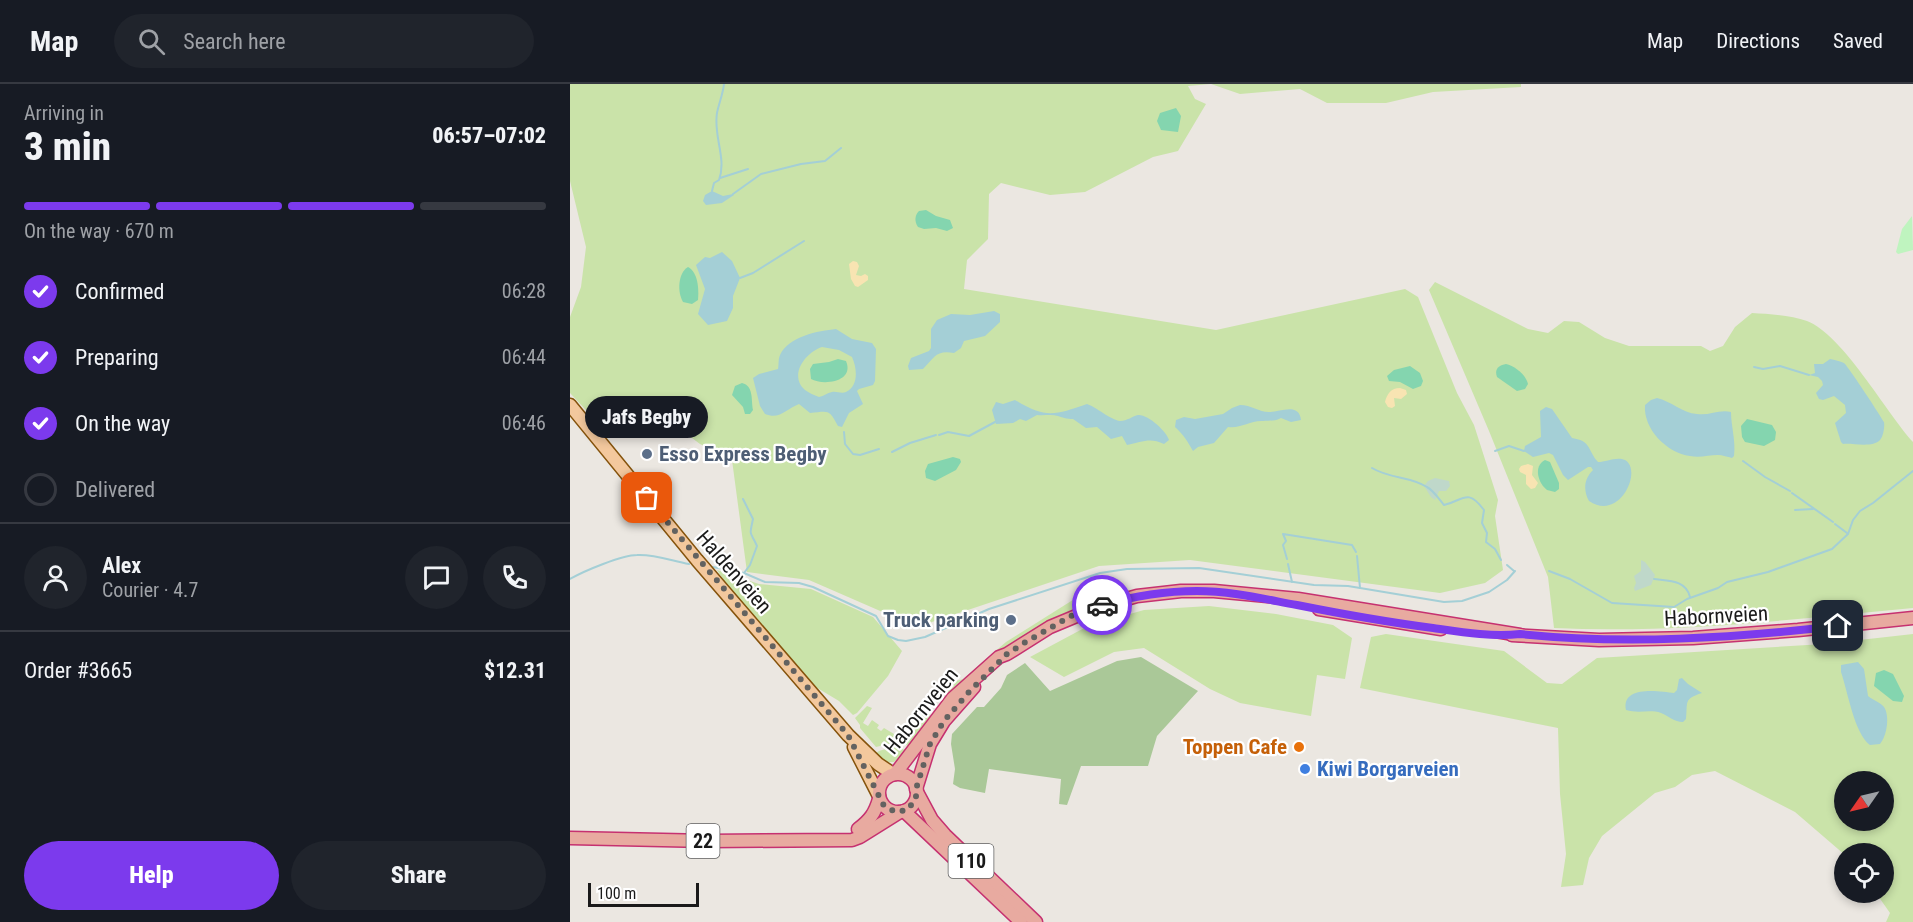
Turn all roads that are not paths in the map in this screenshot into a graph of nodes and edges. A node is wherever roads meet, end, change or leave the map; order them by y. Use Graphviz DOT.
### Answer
graph roads {
  1 [pos="570,405"];
  2 [pos="1913,618"];
  3 [pos="1007,654"];
  4 [pos="848,735"];
  5 [pos="894,774"];
  6 [pos="917,790"];
  7 [pos="879,797"];
  8 [pos="902,811"];
  9 [pos="570,838"];
  10 [pos="836,840"];
  11 [pos="1021,922"];
  12 [pos="1036,922"];
  1 -- 4 [label="main road, Haldenveien"];
  2 -- 3 [label="highway, Habornveien"];
  3 -- 5 [label="highway, Habornveien"];
  3 -- 6 [label="highway, Habornveien"];
  4 -- 5 [label="main road, Haldenveien"];
  4 -- 7 [label="main road, Haldenveien"];
  5 -- 6 [label="highway, 110"];
  5 -- 7 [label="highway"];
  6 -- 8 [label="highway"];
  6 -- 12 [label="highway, 110"];
  7 -- 8 [label="highway, 110"];
  7 -- 10 [label="highway"];
  8 -- 10 [label="highway, 22"];
  8 -- 11 [label="highway, 110"];
  9 -- 10 [label="highway, 22"];
}
